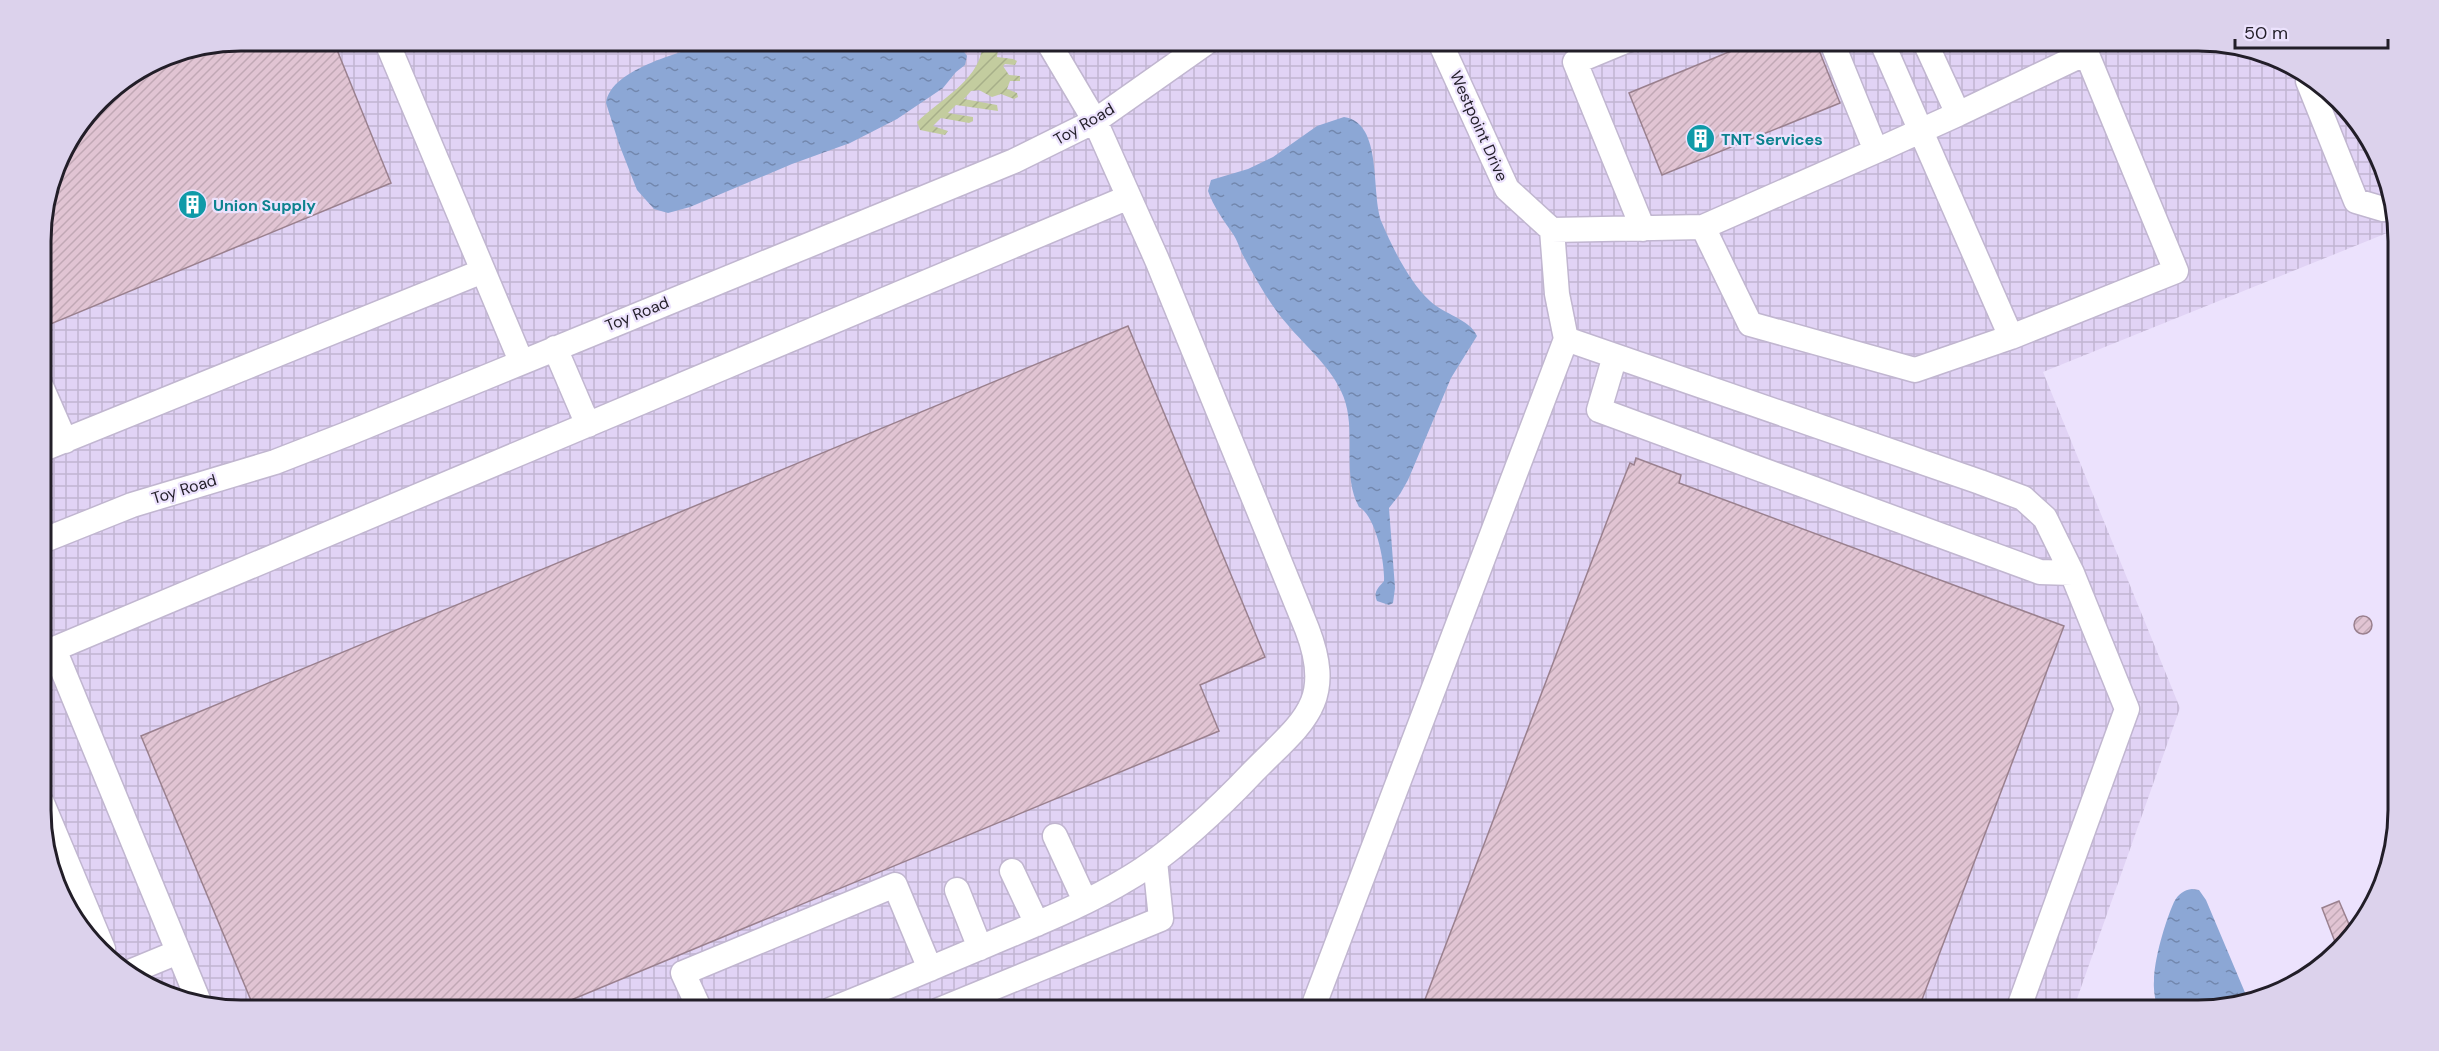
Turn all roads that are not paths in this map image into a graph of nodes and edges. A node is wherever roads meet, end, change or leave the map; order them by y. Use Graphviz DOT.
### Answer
graph roads {
  1 [pos="391,51"];
  2 [pos="1054,51"];
  3 [pos="1194,51"];
  4 [pos="1444,51"];
  5 [pos="1602,51"];
  6 [pos="1835,51"];
  7 [pos="1886,51"];
  8 [pos="1929,51"];
  9 [pos="2076,51"];
  10 [pos="2085,51"];
  11 [pos="2311,88"];
  12 [pos="1958,114"];
  13 [pos="1095,121"];
  14 [pos="1920,131"];
  15 [pos="1876,151"];
  16 [pos="1129,197"];
  17 [pos="2385,209"];
  18 [pos="1703,227"];
  19 [pos="1643,229"];
  20 [pos="1552,230"];
  21 [pos="483,271"];
  22 [pos="2011,337"];
  23 [pos="1566,339"];
  24 [pos="555,348"];
  25 [pos="1615,356"];
  26 [pos="521,362"];
  27 [pos="51,409"];
  28 [pos="588,425"];
  29 [pos="65,441"];
  30 [pos="51,446"];
  31 [pos="51,537"];
  32 [pos="2072,573"];
  33 [pos="52,827"];
  34 [pos="1055,836"];
  35 [pos="1155,861"];
  36 [pos="1012,871"];
  37 [pos="957,890"];
  38 [pos="1085,902"];
  39 [pos="1036,924"];
  40 [pos="98,934"];
  41 [pos="980,948"];
  42 [pos="178,952"];
  43 [pos="137,969"];
  44 [pos="930,969"];
  45 [pos="196,995"];
  46 [pos="695,1000"];
  47 [pos="854,1000"];
  48 [pos="963,1000"];
  49 [pos="1316,1000"];
  50 [pos="2022,1000"];
  1 -- 21 [label="street"];
  2 -- 13 [label="street"];
  3 -- 13 [label="street, Toy Road"];
  4 -- 20 [label="street, Westpoint Drive"];
  5 -- 19 [label="street"];
  6 -- 15 [label="street"];
  7 -- 14 [label="street"];
  8 -- 12 [label="street"];
  9 -- 12 [label="street"];
  10 -- 22 [label="street"];
  11 -- 17 [label="street"];
  12 -- 14 [label="street"];
  13 -- 16 [label="street"];
  13 -- 24 [label="street, Toy Road"];
  14 -- 15 [label="street"];
  14 -- 22 [label="street"];
  15 -- 18 [label="street"];
  16 -- 28 [label="street"];
  16 -- 35 [label="street"];
  18 -- 19 [label="street"];
  18 -- 22 [label="street"];
  19 -- 20 [label="street"];
  20 -- 23 [label="street"];
  21 -- 26 [label="street"];
  21 -- 29 [label="street"];
  23 -- 25 [label="street"];
  23 -- 49 [label="street"];
  24 -- 26 [label="street, Toy Road"];
  24 -- 28 [label="street"];
  25 -- 32 [label="street"];
  25 -- 32 [label="street"];
  26 -- 31 [label="street, Toy Road"];
  27 -- 29 [label="street"];
  28 -- 42 [label="street"];
  29 -- 30 [label="street"];
  32 -- 50 [label="street"];
  33 -- 40 [label="street"];
  34 -- 38 [label="street"];
  35 -- 38 [label="street"];
  35 -- 48 [label="street"];
  36 -- 39 [label="street"];
  37 -- 41 [label="street"];
  38 -- 39 [label="street"];
  39 -- 41 [label="street"];
  41 -- 44 [label="street"];
  42 -- 43 [label="street"];
  42 -- 45 [label="street"];
  44 -- 46 [label="street"];
  44 -- 47 [label="street"];
}
